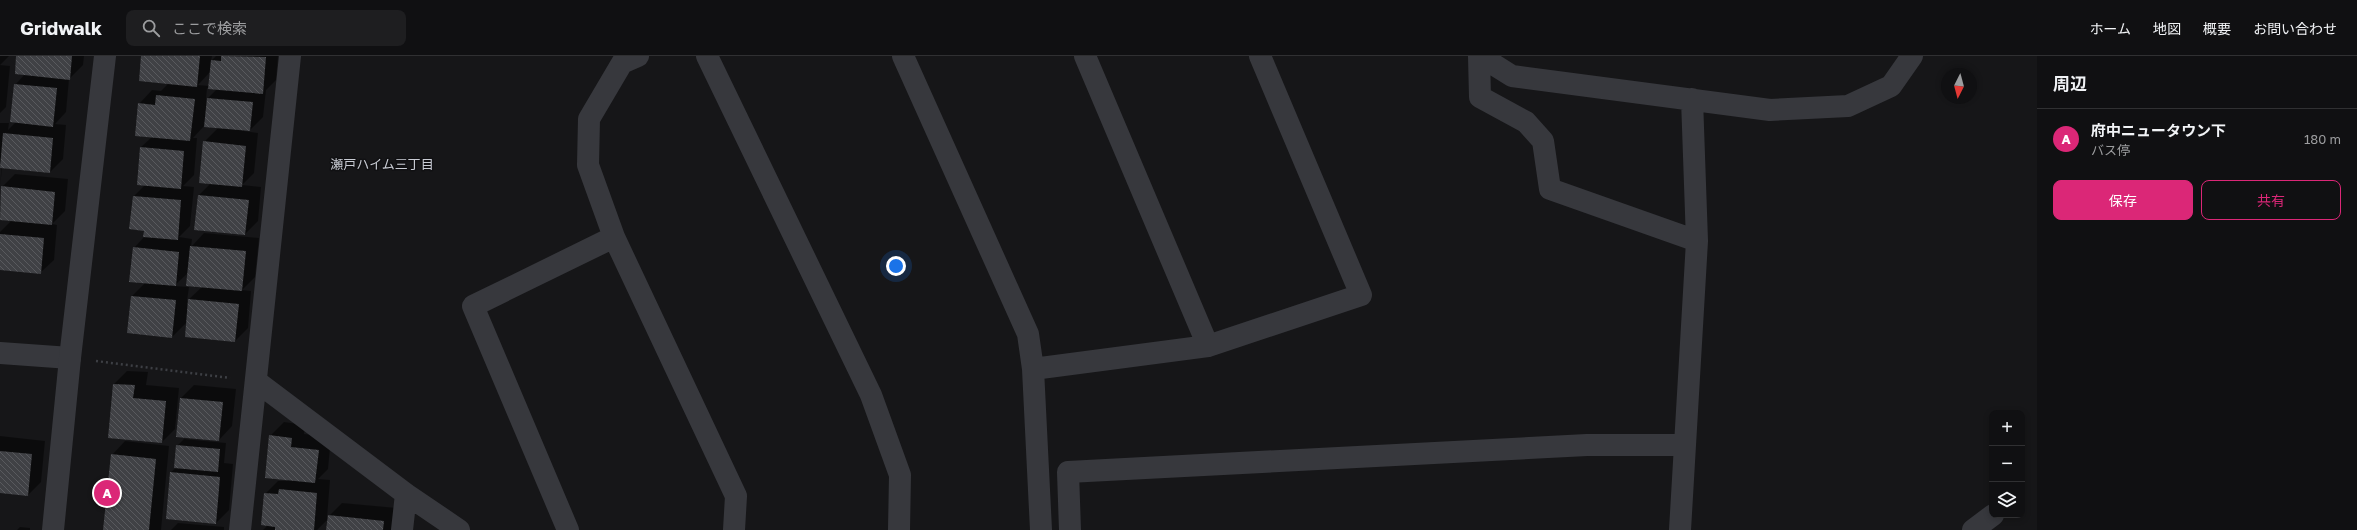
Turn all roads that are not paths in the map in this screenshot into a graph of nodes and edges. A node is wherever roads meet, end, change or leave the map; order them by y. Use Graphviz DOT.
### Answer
graph roads {
  1 [pos="105,56"];
  2 [pos="290,56"];
  3 [pos="638,56"];
  4 [pos="707,56"];
  5 [pos="902,56"];
  6 [pos="1085,56"];
  7 [pos="1260,56"];
  8 [pos="1480,56"];
  9 [pos="1912,56"];
  10 [pos="1692,99"];
  11 [pos="614,236"];
  12 [pos="1697,241"];
  13 [pos="1208,346"];
  14 [pos="0,353"];
  15 [pos="70,358"];
  16 [pos="1033,369"];
  17 [pos="256,381"];
  18 [pos="1685,445"];
  19 [pos="406,494"];
  20 [pos="1989,518"];
  21 [pos="53,530"];
  22 [pos="240,530"];
  23 [pos="402,530"];
  24 [pos="459,530"];
  25 [pos="568,530"];
  26 [pos="734,530"];
  27 [pos="899,530"];
  28 [pos="1041,530"];
  29 [pos="1070,530"];
  30 [pos="1680,530"];
  31 [pos="1973,530"];
  1 -- 15 [label="street"];
  2 -- 17 [label="street"];
  3 -- 11 [label="street"];
  4 -- 27 [label="street"];
  5 -- 16 [label="street"];
  6 -- 13 [label="street"];
  7 -- 13 [label="street"];
  8 -- 10 [label="street"];
  8 -- 12 [label="street"];
  9 -- 10 [label="street"];
  10 -- 12 [label="street"];
  11 -- 25 [label="street"];
  11 -- 26 [label="street"];
  12 -- 18 [label="street"];
  13 -- 16 [label="street"];
  14 -- 15 [label="street"];
  15 -- 21 [label="street"];
  16 -- 28 [label="street"];
  17 -- 19 [label="street"];
  17 -- 22 [label="street"];
  18 -- 29 [label="street"];
  18 -- 30 [label="street"];
  19 -- 23 [label="street"];
  19 -- 24 [label="street"];
  20 -- 31 [label="street"];
}
